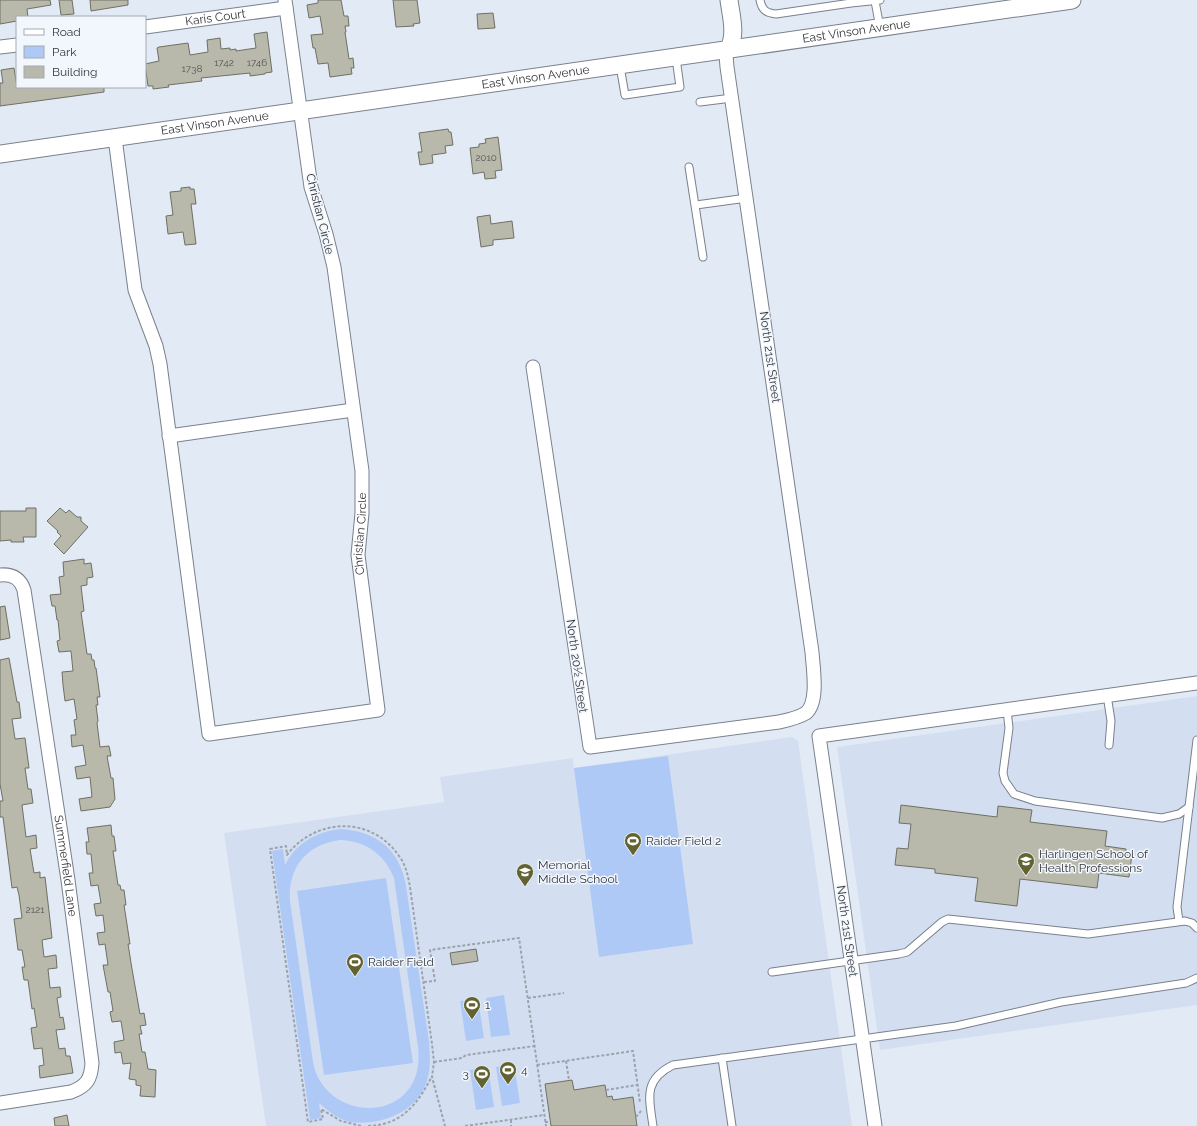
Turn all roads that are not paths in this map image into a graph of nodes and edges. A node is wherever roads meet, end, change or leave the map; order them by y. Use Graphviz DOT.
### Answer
graph roads {
  1 [pos="729,0"];
  2 [pos="760,0"];
  3 [pos="878,0"];
  4 [pos="1072,0"];
  5 [pos="285,4"];
  6 [pos="146,27"];
  7 [pos="880,28"];
  8 [pos="16,45"];
  9 [pos="0,47"];
  10 [pos="728,50"];
  11 [pos="676,58"];
  12 [pos="620,65"];
  13 [pos="732,98"];
  14 [pos="700,102"];
  15 [pos="301,111"];
  16 [pos="115,138"];
  17 [pos="0,154"];
  18 [pos="689,167"];
  19 [pos="747,198"];
  20 [pos="696,205"];
  21 [pos="703,257"];
  22 [pos="533,367"];
  23 [pos="354,410"];
  24 [pos="169,436"];
  25 [pos="0,575"];
  26 [pos="1197,683"];
  27 [pos="1107,695"];
  28 [pos="1007,710"];
  29 [pos="805,713"];
  30 [pos="1197,740"];
  31 [pos="1109,745"];
  32 [pos="1189,807"];
  33 [pos="1179,921"];
  34 [pos="1197,928"];
  35 [pos="852,961"];
  36 [pos="772,972"];
  37 [pos="1197,978"];
  38 [pos="863,1039"];
  39 [pos="722,1058"];
  40 [pos="0,1103"];
  41 [pos="872,1125"];
  42 [pos="653,1126"];
  43 [pos="732,1126"];
  1 -- 10 [label="street, North 21st Street"];
  2 -- 3 [label="lane"];
  3 -- 7 [label="lane"];
  4 -- 7 [label="street, East Vinson Avenue"];
  5 -- 6 [label="street, Karis Court"];
  5 -- 15 [label="street, Christian Circle"];
  7 -- 10 [label="street, East Vinson Avenue"];
  8 -- 9 [label="street"];
  10 -- 11 [label="street, East Vinson Avenue"];
  10 -- 13 [label="street, North 21st Street"];
  11 -- 12 [label="street, East Vinson Avenue"];
  11 -- 12 [label="lane"];
  12 -- 15 [label="street, East Vinson Avenue"];
  13 -- 14 [label="lane"];
  13 -- 19 [label="street, North 21st Street"];
  15 -- 16 [label="street, East Vinson Avenue"];
  15 -- 23 [label="street, Christian Circle"];
  16 -- 17 [label="street, East Vinson Avenue"];
  16 -- 24 [label="street"];
  18 -- 20 [label="lane"];
  19 -- 20 [label="lane"];
  19 -- 29 [label="street, North 21st Street"];
  20 -- 21 [label="lane"];
  22 -- 29 [label="street, North 20½ Street"];
  23 -- 24 [label="street"];
  23 -- 24 [label="street, Christian Circle"];
  25 -- 40 [label="street, Summerfield Lane"];
  26 -- 27 [label="street"];
  27 -- 28 [label="street"];
  27 -- 31 [label="lane"];
  28 -- 32 [label="lane"];
  28 -- 35 [label="street, North 21st Street"];
  30 -- 32 [label="lane"];
  32 -- 33 [label="lane"];
  33 -- 34 [label="lane"];
  33 -- 35 [label="lane"];
  35 -- 36 [label="lane"];
  35 -- 38 [label="street, North 21st Street"];
  37 -- 38 [label="lane"];
  38 -- 39 [label="lane"];
  38 -- 41 [label="street, North 21st Street"];
  39 -- 42 [label="lane"];
  39 -- 43 [label="lane"];
}
